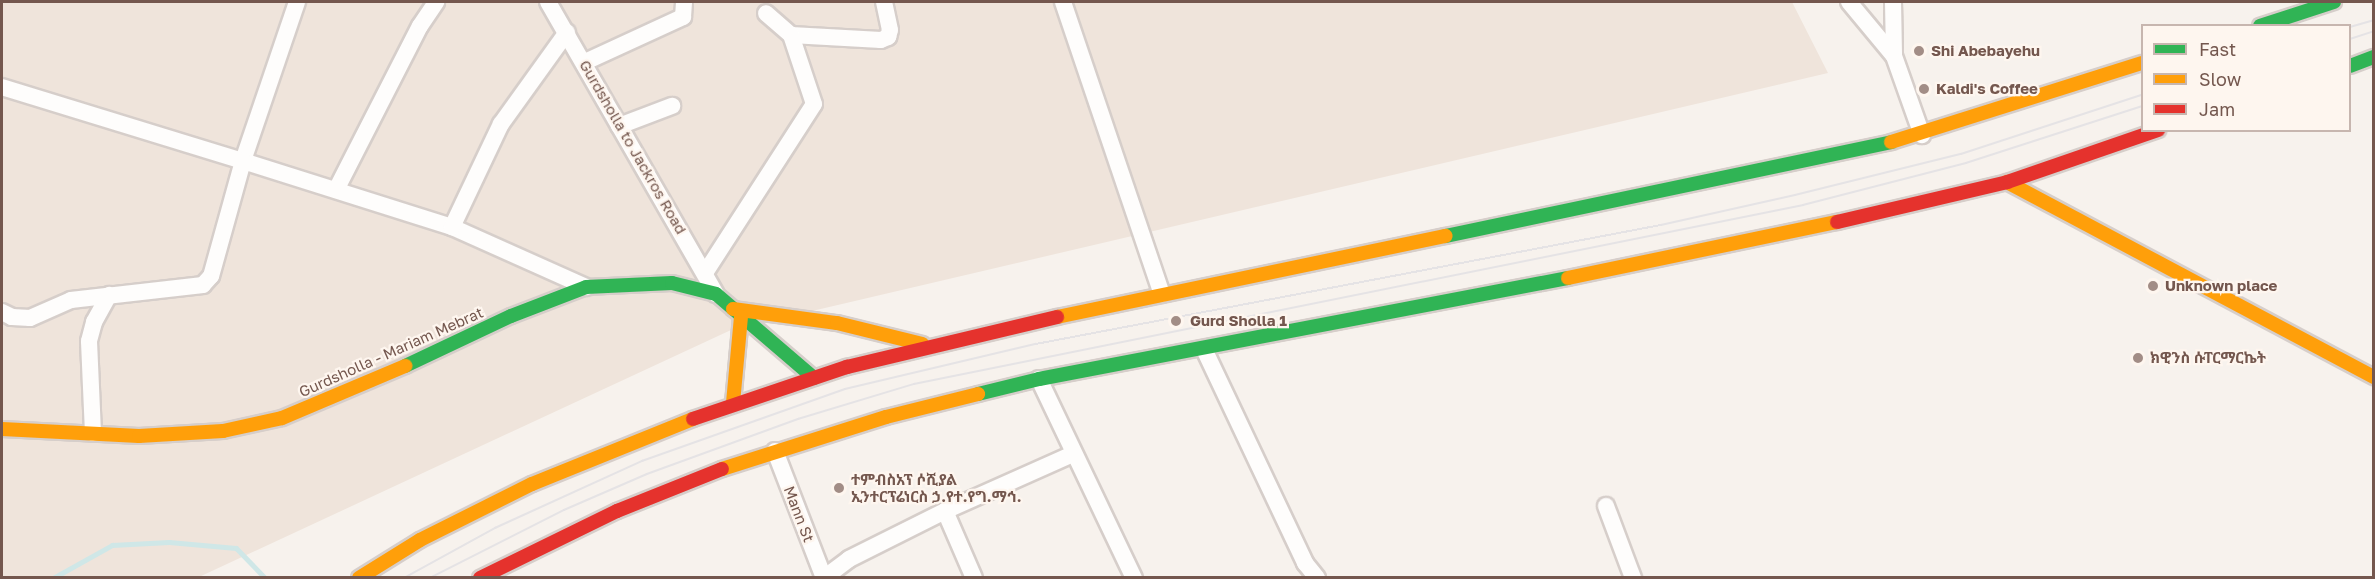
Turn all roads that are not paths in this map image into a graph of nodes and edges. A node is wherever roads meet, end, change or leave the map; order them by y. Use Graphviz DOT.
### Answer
graph roads {
  1 [pos="436,2"];
  2 [pos="548,2"];
  3 [pos="684,2"];
  4 [pos="884,2"];
  5 [pos="1064,2"];
  6 [pos="1849,2"];
  7 [pos="1893,2"];
  8 [pos="2334,2"];
  9 [pos="292,3"];
  10 [pos="766,13"];
  11 [pos="2266,24"];
  12 [pos="567,32"];
  13 [pos="791,35"];
  14 [pos="1894,56"];
  15 [pos="2373,57"];
  16 [pos="585,62"];
  17 [pos="2141,63"];
  18 [pos="2351,65"];
  19 [pos="2,87"];
  20 [pos="672,106"];
  21 [pos="619,126"];
  22 [pos="2152,132"];
  23 [pos="1922,135"];
  24 [pos="243,161"];
  25 [pos="2007,182"];
  26 [pos="336,190"];
  27 [pos="452,227"];
  28 [pos="705,273"];
  29 [pos="586,287"];
  30 [pos="716,294"];
  31 [pos="1162,294"];
  32 [pos="110,295"];
  33 [pos="2,312"];
  34 [pos="737,312"];
  35 [pos="925,345"];
  36 [pos="1204,349"];
  37 [pos="2373,377"];
  38 [pos="814,378"];
  39 [pos="1039,379"];
  40 [pos="733,403"];
  41 [pos="2,429"];
  42 [pos="93,433"];
  43 [pos="775,450"];
  44 [pos="1073,454"];
  45 [pos="1606,506"];
  46 [pos="945,511"];
  47 [pos="360,578"];
  48 [pos="480,578"];
  49 [pos="824,578"];
  50 [pos="974,578"];
  51 [pos="1134,578"];
  52 [pos="1317,578"];
  53 [pos="1633,578"];
  1 -- 26 [label="street"];
  2 -- 12 [label="street, Gurdsholla to Jackros Road"];
  3 -- 16 [label="street"];
  4 -- 13 [label="street"];
  5 -- 31 [label="street"];
  6 -- 14 [label="street"];
  7 -- 14 [label="street"];
  8 -- 11 [label="main road"];
  9 -- 24 [label="street"];
  10 -- 13 [label="street"];
  12 -- 16 [label="street, Gurdsholla to Jackros Road"];
  12 -- 27 [label="street"];
  13 -- 28 [label="street"];
  14 -- 23 [label="street"];
  15 -- 18 [label="main road"];
  16 -- 21 [label="street, Gurdsholla to Jackros Road"];
  17 -- 23 [label="main road"];
  19 -- 24 [label="street"];
  20 -- 21 [label="street"];
  21 -- 28 [label="street, Gurdsholla to Jackros Road"];
  22 -- 25 [label="main road"];
  23 -- 31 [label="main road"];
  24 -- 26 [label="street"];
  24 -- 32 [label="street"];
  25 -- 36 [label="main road"];
  25 -- 37 [label="main road"];
  26 -- 27 [label="street"];
  27 -- 29 [label="street"];
  28 -- 30 [label="street, Gurdsholla to Jackros Road"];
  29 -- 30 [label="main road, Gurdsholla - Mariam Mebrat"];
  29 -- 42 [label="main road, Gurdsholla - Mariam Mebrat"];
  30 -- 34 [label="main road"];
  31 -- 35 [label="main road"];
  32 -- 33 [label="street"];
  32 -- 42 [label="street"];
  34 -- 35 [label="main road"];
  34 -- 38 [label="main road"];
  34 -- 40 [label="main road"];
  35 -- 38 [label="main road"];
  36 -- 39 [label="main road"];
  36 -- 52 [label="street"];
  38 -- 40 [label="main road"];
  39 -- 43 [label="main road"];
  39 -- 44 [label="street"];
  40 -- 47 [label="main road"];
  41 -- 42 [label="main road, Gurdsholla - Mariam Mebrat"];
  43 -- 48 [label="main road"];
  43 -- 49 [label="street, Mann St"];
  44 -- 46 [label="street"];
  44 -- 51 [label="street"];
  45 -- 53 [label="street"];
  46 -- 49 [label="street"];
  46 -- 50 [label="street"];
}
